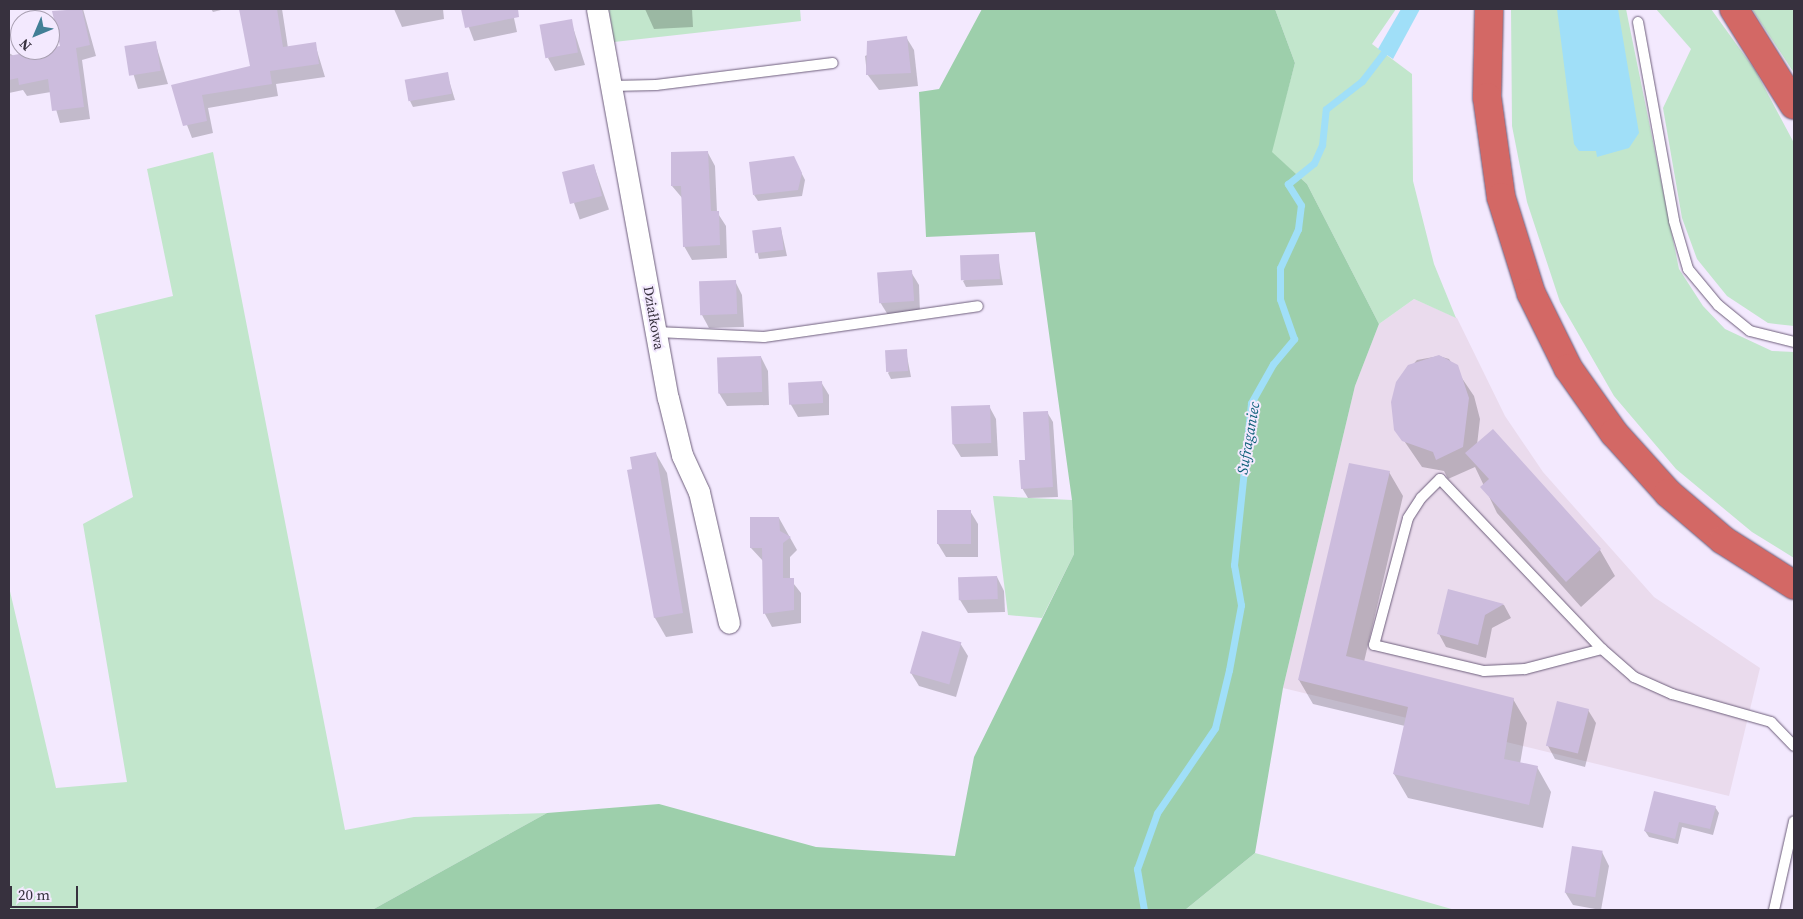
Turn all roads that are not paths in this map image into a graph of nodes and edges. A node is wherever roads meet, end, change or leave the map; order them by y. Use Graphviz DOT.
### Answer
graph roads {
  1 [pos="597,9"];
  2 [pos="1489,9"];
  3 [pos="1734,9"];
  4 [pos="1638,22"];
  5 [pos="833,63"];
  6 [pos="612,86"];
  7 [pos="1794,105"];
  8 [pos="978,306"];
  9 [pos="656,332"];
  10 [pos="1794,342"];
  11 [pos="1794,585"];
  12 [pos="730,623"];
  13 [pos="1602,649"];
  14 [pos="1794,746"];
  15 [pos="1794,820"];
  16 [pos="1774,910"];
  1 -- 6 [label="street, Działkowa"];
  2 -- 11 [label="highway"];
  3 -- 7 [label="highway"];
  4 -- 10 [label="lane"];
  5 -- 6 [label="lane"];
  6 -- 9 [label="street, Działkowa"];
  8 -- 9 [label="lane"];
  9 -- 12 [label="street, Działkowa"];
  13 -- 13 [label="lane"];
  13 -- 14 [label="lane"];
  15 -- 16 [label="lane"];
}
